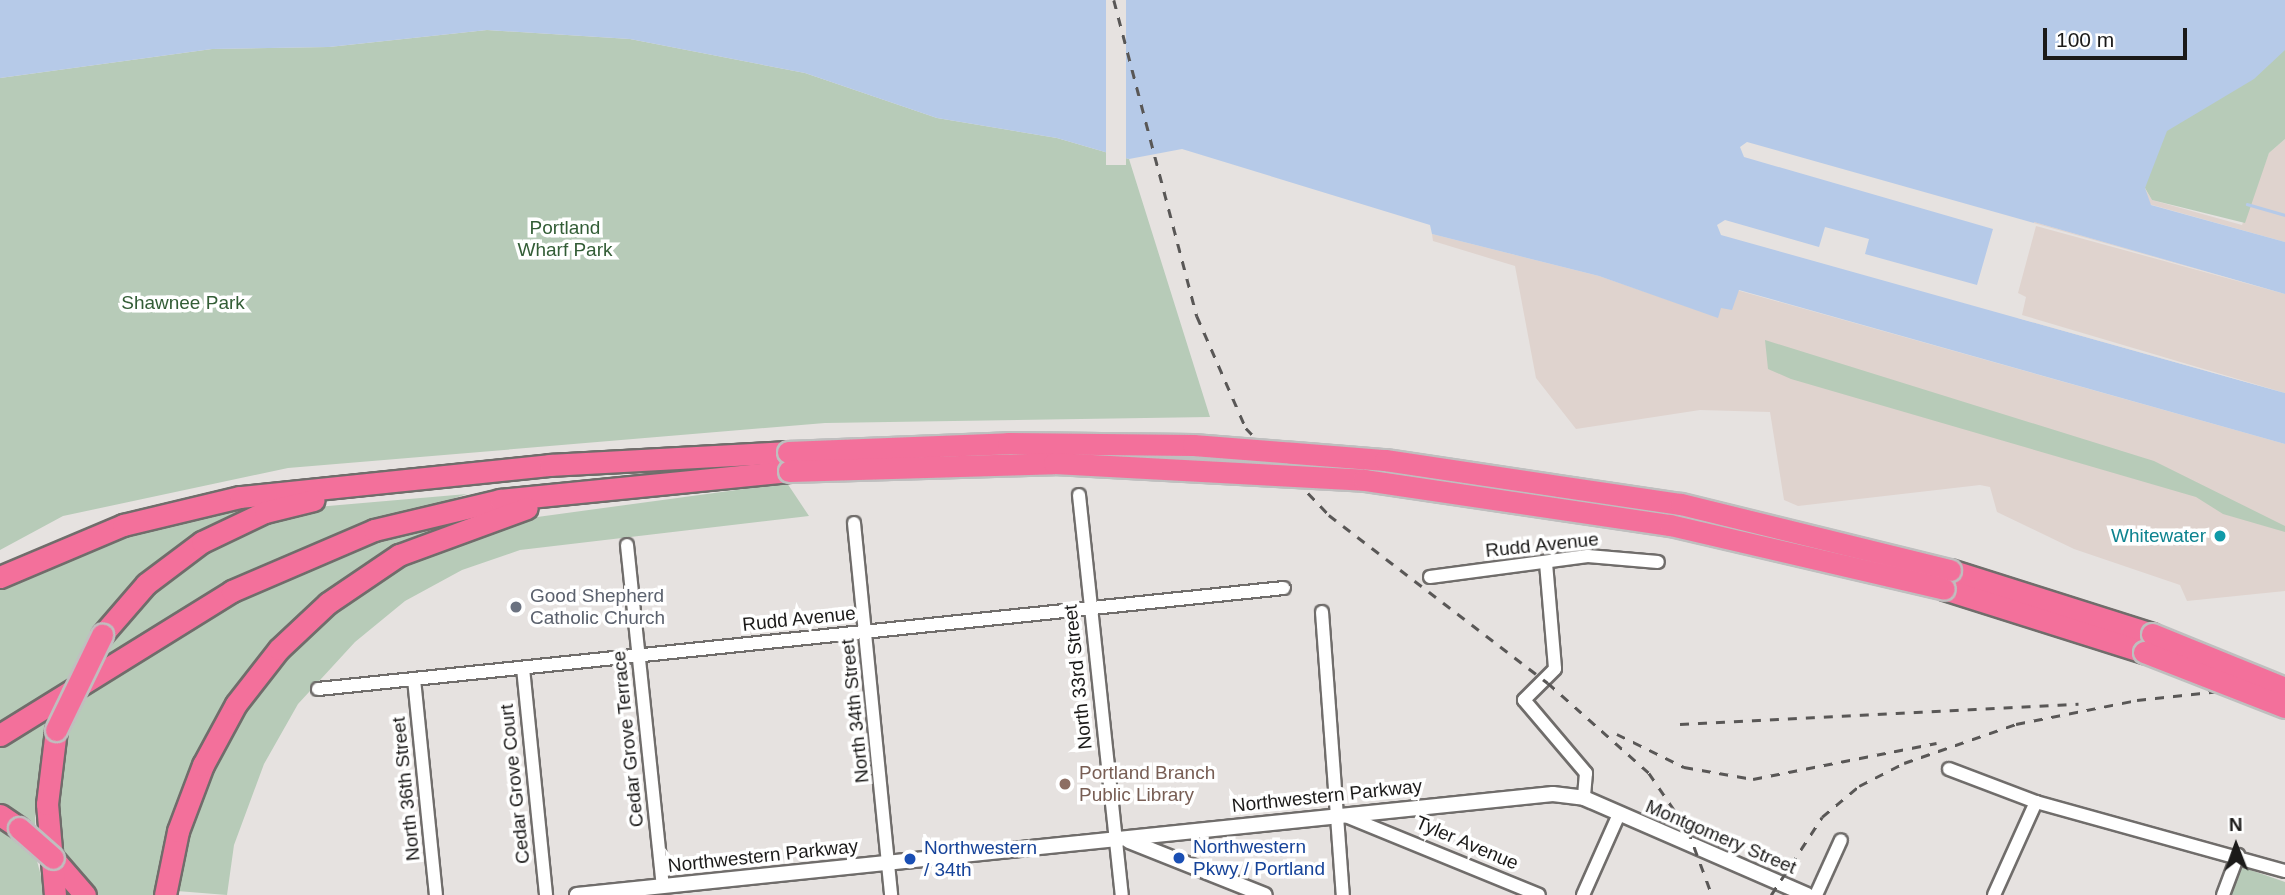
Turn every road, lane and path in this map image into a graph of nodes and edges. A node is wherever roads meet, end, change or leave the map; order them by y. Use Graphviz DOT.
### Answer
graph roads {
  1 [pos="663,461"];
  2 [pos="789,462"];
  3 [pos="583,468"];
  4 [pos="592,492"];
  5 [pos="1079,495"];
  6 [pos="854,523"];
  7 [pos="627,545"];
  8 [pos="1658,562"];
  9 [pos="1546,563"];
  10 [pos="0,577"];
  11 [pos="1430,577"];
  12 [pos="1284,588"];
  13 [pos="1090,608"];
  14 [pos="1322,612"];
  15 [pos="866,632"];
  16 [pos="2148,643"];
  17 [pos="639,656"];
  18 [pos="523,668"];
  19 [pos="414,679"];
  20 [pos="2285,688"];
  21 [pos="317,689"];
  22 [pos="2285,707"];
  23 [pos="0,730"];
  24 [pos="0,736"];
  25 [pos="1949,769"];
  26 [pos="1584,798"];
  27 [pos="2036,803"];
  28 [pos="1619,814"];
  29 [pos="0,815"];
  30 [pos="1339,815"];
  31 [pos="1117,839"];
  32 [pos="1840,840"];
  33 [pos="2238,855"];
  34 [pos="888,862"];
  35 [pos="2285,871"];
  36 [pos="664,890"];
  37 [pos="165,893"];
  38 [pos="55,895"];
  39 [pos="85,895"];
  40 [pos="436,895"];
  41 [pos="546,895"];
  42 [pos="577,895"];
  43 [pos="891,895"];
  44 [pos="1122,895"];
  45 [pos="1265,895"];
  46 [pos="1343,895"];
  47 [pos="1539,895"];
  48 [pos="1583,895"];
  49 [pos="1807,895"];
  50 [pos="1816,895"];
  51 [pos="1994,895"];
  52 [pos="2223,895"];
  1 -- 2 [label="highway"];
  1 -- 3 [label="highway"];
  1 -- 23 [label="highway"];
  2 -- 4 [label="highway"];
  2 -- 16 [label="highway, bridge"];
  3 -- 10 [label="highway"];
  3 -- 38 [label="highway, bridge"];
  4 -- 24 [label="highway"];
  4 -- 37 [label="highway"];
  5 -- 13 [label="street, North 33rd Street"];
  6 -- 15 [label="street, North 34th Street"];
  7 -- 17 [label="street, Cedar Grove Terrace"];
  8 -- 9 [label="street, Rudd Avenue"];
  9 -- 11 [label="street, Rudd Avenue"];
  9 -- 26 [label="street"];
  12 -- 13 [label="street, Rudd Avenue"];
  13 -- 15 [label="street, Rudd Avenue"];
  13 -- 31 [label="street, North 33rd Street"];
  14 -- 30 [label="street"];
  15 -- 17 [label="street, Rudd Avenue"];
  15 -- 34 [label="street, North 34th Street"];
  16 -- 20 [label="highway, bridge"];
  16 -- 22 [label="highway, bridge"];
  17 -- 18 [label="street, Rudd Avenue"];
  17 -- 36 [label="street, Cedar Grove Terrace"];
  18 -- 19 [label="street, Rudd Avenue"];
  18 -- 41 [label="street, Cedar Grove Court"];
  19 -- 21 [label="street, Rudd Avenue"];
  19 -- 40 [label="street, North 36th Street"];
  25 -- 27 [label="street"];
  26 -- 28 [label="street, Northwestern Parkway"];
  26 -- 30 [label="street, Northwestern Parkway"];
  27 -- 33 [label="street"];
  27 -- 51 [label="street"];
  28 -- 48 [label="street"];
  28 -- 49 [label="street, Montgomery Street"];
  29 -- 39 [label="highway, bridge"];
  30 -- 31 [label="street, Northwestern Parkway"];
  30 -- 46 [label="street"];
  30 -- 47 [label="street, Tyler Avenue"];
  31 -- 34 [label="street, Northwestern Parkway"];
  31 -- 44 [label="street, North 33rd Street"];
  31 -- 45 [label="street"];
  32 -- 50 [label="street"];
  33 -- 35 [label="street"];
  33 -- 52 [label="street"];
  34 -- 36 [label="street, Northwestern Parkway"];
  34 -- 43 [label="street, North 34th Street"];
  36 -- 42 [label="street, Northwestern Parkway"];
}
